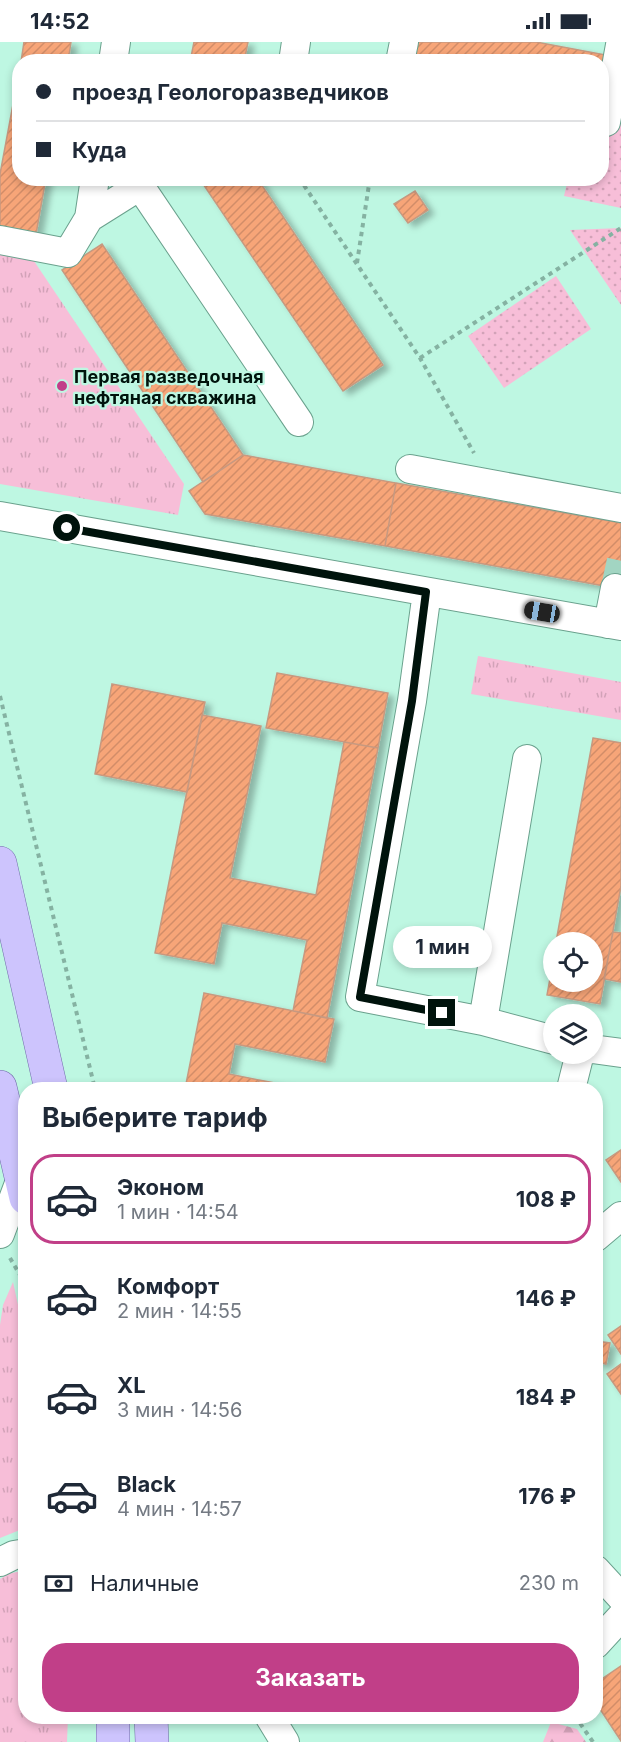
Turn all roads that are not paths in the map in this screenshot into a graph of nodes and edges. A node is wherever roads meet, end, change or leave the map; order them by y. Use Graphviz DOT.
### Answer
graph roads {
  1 [pos="614,44"];
  2 [pos="609,93"];
  3 [pos="94,186"];
  4 [pos="140,186"];
  5 [pos="149,186"];
  6 [pos="89,218"];
  7 [pos="0,240"];
  8 [pos="299,422"];
  9 [pos="410,469"];
  10 [pos="621,508"];
  11 [pos="0,516"];
  12 [pos="615,588"];
  13 [pos="426,592"];
  14 [pos="614,625"];
  15 [pos="527,759"];
  16 [pos="0,863"];
  17 [pos="483,1021"];
  18 [pos="543,1037"];
  19 [pos="603,1051"];
  20 [pos="621,1053"];
  21 [pos="578,1064"];
  22 [pos="49,1082"];
  23 [pos="574,1082"];
  24 [pos="0,1087"];
  25 [pos="18,1184"];
  26 [pos="621,1216"];
  27 [pos="603,1231"];
  28 [pos="4,1244"];
  29 [pos="18,1554"];
  30 [pos="0,1562"];
  31 [pos="603,1578"];
  32 [pos="621,1597"];
  33 [pos="621,1617"];
  34 [pos="603,1636"];
  35 [pos="113,1724"];
  36 [pos="151,1724"];
  37 [pos="274,1724"];
  38 [pos="113,1742"];
  39 [pos="152,1742"];
  40 [pos="285,1742"];
  1 -- 2 [label="street"];
  3 -- 6 [label="street"];
  4 -- 6 [label="street"];
  5 -- 8 [label="street"];
  6 -- 7 [label="street"];
  9 -- 10 [label="street"];
  11 -- 13 [label="street"];
  12 -- 14 [label="street"];
  13 -- 14 [label="street"];
  13 -- 17 [label="street"];
  15 -- 17 [label="street"];
  16 -- 22 [label="main road"];
  17 -- 18 [label="street"];
  19 -- 20 [label="street"];
  21 -- 23 [label="street"];
  24 -- 25 [label="main road"];
  25 -- 28 [label="street"];
  26 -- 27 [label="street"];
  29 -- 30 [label="street"];
  31 -- 32 [label="street"];
  33 -- 34 [label="street"];
  35 -- 38 [label="main road"];
  36 -- 39 [label="main road"];
  37 -- 40 [label="street"];
}
